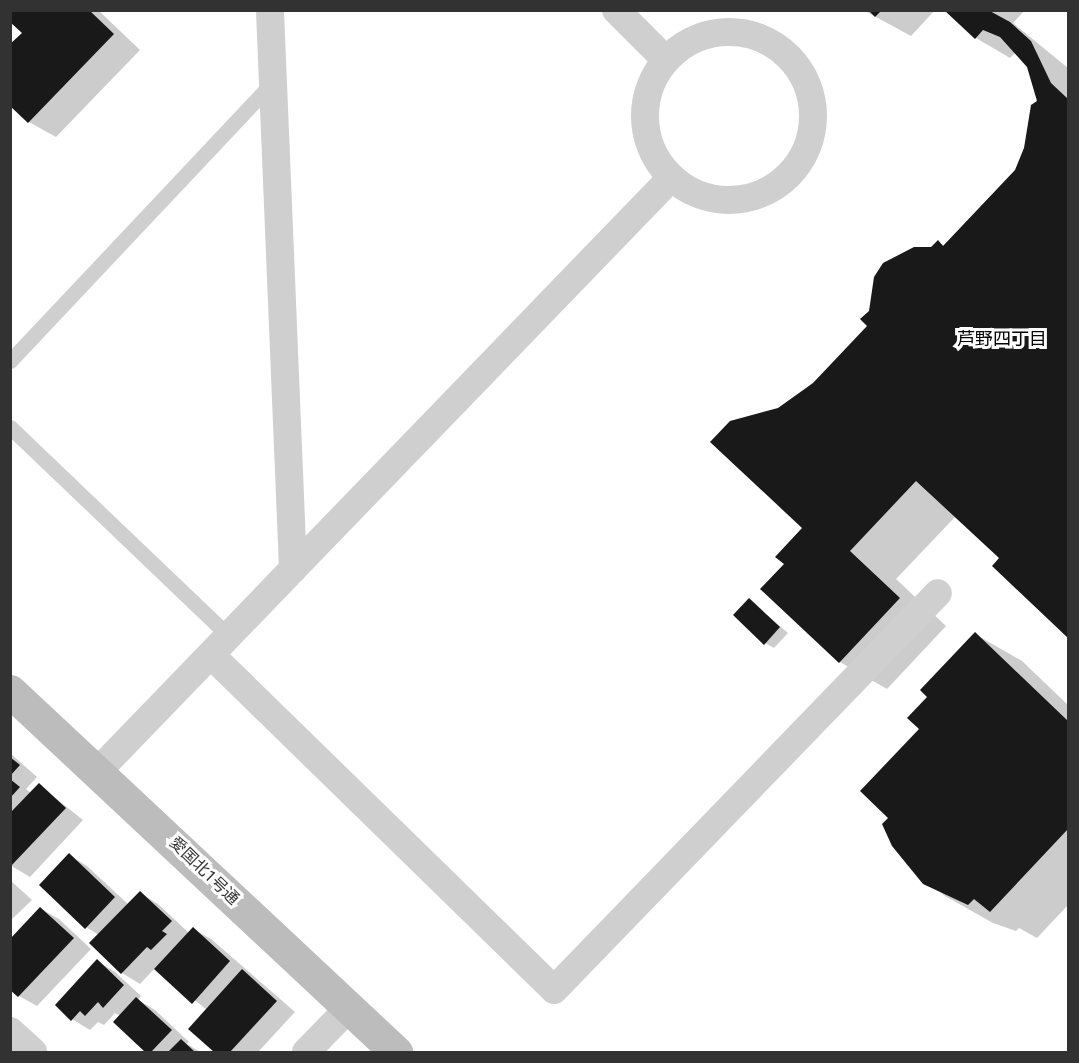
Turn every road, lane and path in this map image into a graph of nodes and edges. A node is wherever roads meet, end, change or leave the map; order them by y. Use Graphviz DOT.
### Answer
graph roads {
  1 [pos="270,10"];
  2 [pos="616,10"];
  3 [pos="665,59"];
  4 [pos="271,84"];
  5 [pos="671,178"];
  6 [pos="10,361"];
  7 [pos="10,427"];
  8 [pos="293,569"];
  9 [pos="938,593"];
  10 [pos="221,646"];
  11 [pos="10,691"];
  12 [pos="99,770"];
  13 [pos="348,1009"];
  14 [pos="10,1031"];
  15 [pos="33,1053"];
  16 [pos="306,1053"];
  17 [pos="396,1053"];
  1 -- 4 [label="street"];
  2 -- 3 [label="street"];
  3 -- 5 [label="street"];
  3 -- 5 [label="street"];
  4 -- 6 [label="lane"];
  4 -- 8 [label="street"];
  5 -- 8 [label="street"];
  7 -- 10 [label="lane"];
  8 -- 10 [label="street"];
  9 -- 10 [label="street"];
  10 -- 12 [label="street"];
  11 -- 12 [label="street, 愛国北1号通"];
  12 -- 13 [label="street, 愛国北1号通"];
  13 -- 16 [label="street"];
  13 -- 17 [label="street, 愛国北1号通"];
  14 -- 15 [label="street"];
}
